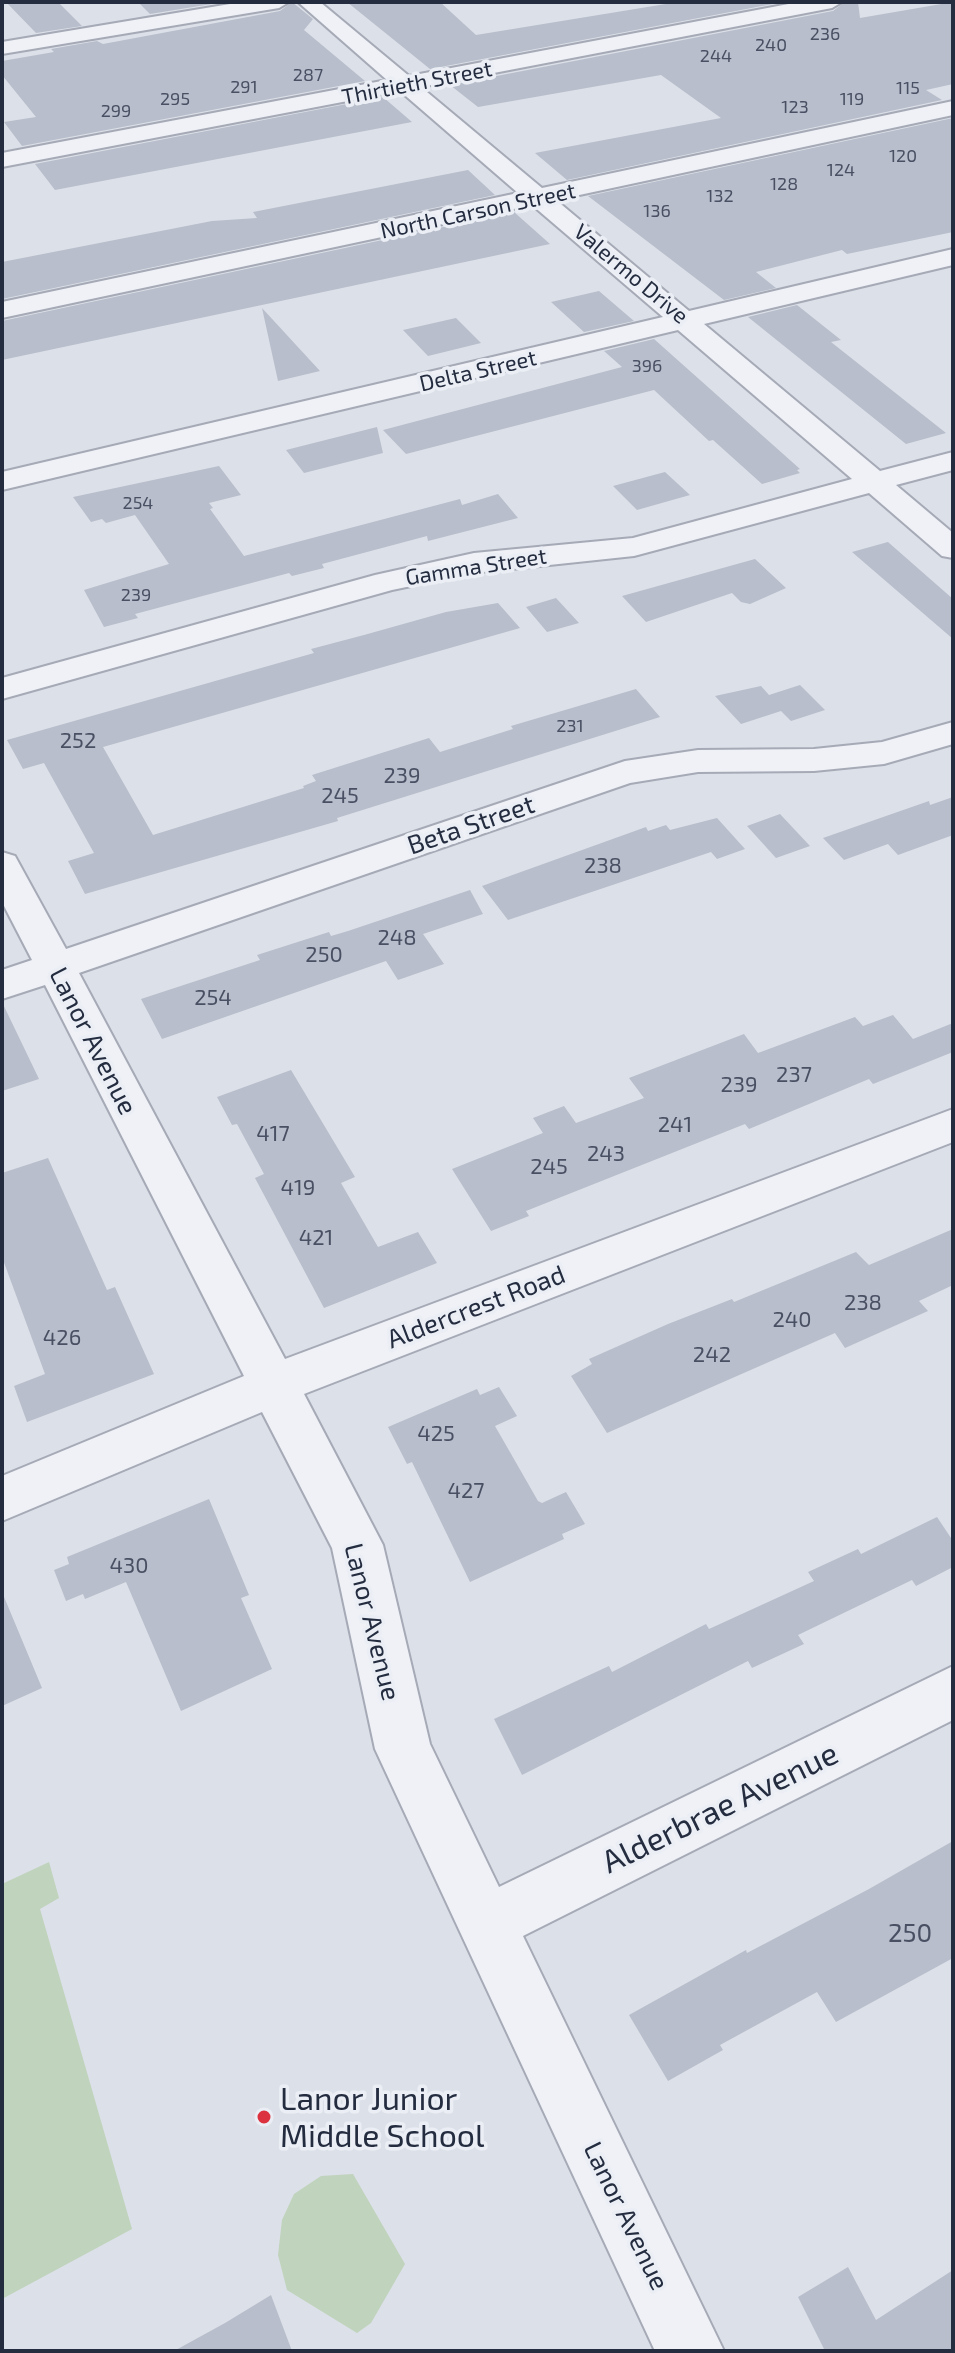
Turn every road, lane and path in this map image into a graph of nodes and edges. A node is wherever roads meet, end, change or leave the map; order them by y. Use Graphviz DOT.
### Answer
graph roads {
  1 [pos="279,2"];
  2 [pos="308,2"];
  3 [pos="832,2"];
  4 [pos="111,10"];
  5 [pos="128,26"];
  6 [pos="2,48"];
  7 [pos="406,85"];
  8 [pos="953,108"];
  9 [pos="2,160"];
  10 [pos="539,198"];
  11 [pos="953,257"];
  12 [pos="2,310"];
  13 [pos="688,322"];
  14 [pos="953,461"];
  15 [pos="2,481"];
  16 [pos="873,482"];
  17 [pos="953,549"];
  18 [pos="2,689"];
  19 [pos="953,733"];
  20 [pos="2,865"];
  21 [pos="55,968"];
  22 [pos="2,985"];
  23 [pos="953,1125"];
  24 [pos="271,1386"];
  25 [pos="2,1499"];
  26 [pos="953,1692"];
  27 [pos="486,1924"];
  28 [pos="690,2351"];
  1 -- 5 [label="street"];
  2 -- 7 [label="street, Valermo Drive"];
  3 -- 7 [label="street, Thirtieth Street"];
  4 -- 5 [label="street"];
  5 -- 6 [label="street"];
  7 -- 9 [label="street, Thirtieth Street"];
  7 -- 10 [label="street, Valermo Drive"];
  8 -- 10 [label="street, North Carson Street"];
  10 -- 12 [label="street, North Carson Street"];
  10 -- 13 [label="street, Valermo Drive"];
  11 -- 13 [label="street, Delta Street"];
  13 -- 15 [label="street, Delta Street"];
  13 -- 16 [label="street, Valermo Drive"];
  14 -- 16 [label="street, Gamma Street"];
  16 -- 17 [label="street, Valermo Drive"];
  16 -- 18 [label="street, Gamma Street"];
  19 -- 21 [label="street, Beta Street"];
  20 -- 21 [label="street, Lanor Avenue"];
  21 -- 22 [label="street, Beta Street"];
  21 -- 24 [label="street, Lanor Avenue"];
  23 -- 24 [label="street, Aldercrest Road"];
  24 -- 25 [label="street, Aldercrest Road"];
  24 -- 27 [label="street, Lanor Avenue"];
  26 -- 27 [label="street, Alderbrae Avenue"];
  27 -- 28 [label="street, Lanor Avenue"];
}
